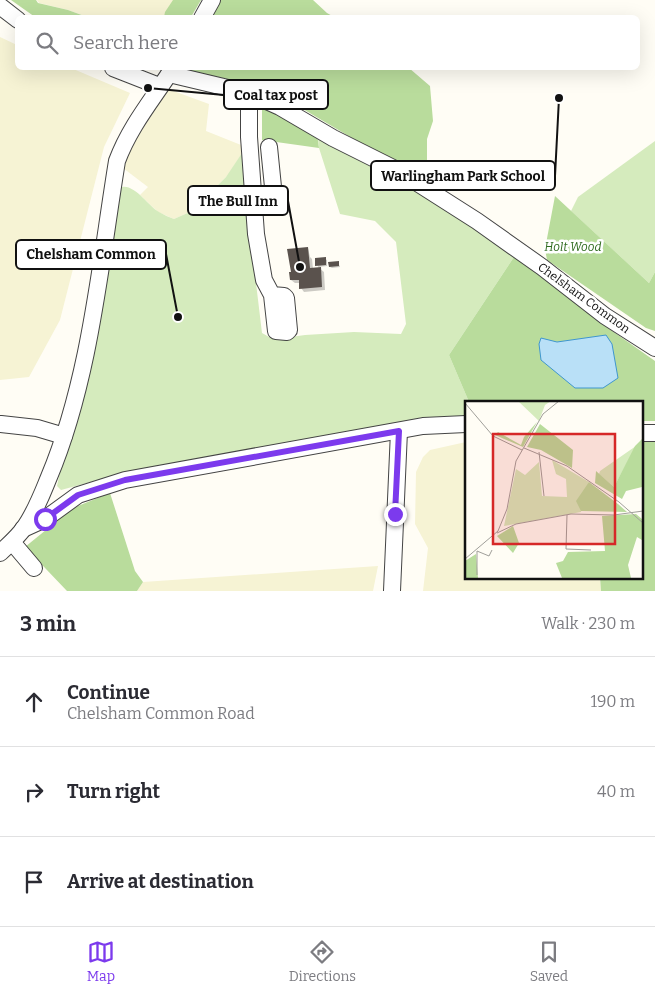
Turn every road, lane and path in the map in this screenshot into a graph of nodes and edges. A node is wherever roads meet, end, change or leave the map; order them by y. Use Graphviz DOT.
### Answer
graph roads {
  1 [pos="212,0"];
  2 [pos="0,6"];
  3 [pos="204,15"];
  4 [pos="15,18"];
  5 [pos="126,70"];
  6 [pos="167,76"];
  7 [pos="248,93"];
  8 [pos="269,146"];
  9 [pos="253,203"];
  10 [pos="272,295"];
  11 [pos="655,348"];
  12 [pos="1,424"];
  13 [pos="465,424"];
  14 [pos="399,431"];
  15 [pos="642,433"];
  16 [pos="655,433"];
  17 [pos="64,436"];
  18 [pos="24,529"];
  19 [pos="6,548"];
  20 [pos="34,568"];
  21 [pos="392,591"];
  1 -- 3 [label="street"];
  2 -- 4 [label="street"];
  5 -- 6 [label="street, Chelsham Common"];
  6 -- 7 [label="street, Chelsham Common"];
  6 -- 17 [label="street"];
  7 -- 9 [label="street"];
  7 -- 11 [label="street, Chelsham Common"];
  8 -- 9 [label="street"];
  9 -- 10 [label="street"];
  12 -- 17 [label="street"];
  13 -- 14 [label="street"];
  14 -- 18 [label="street"];
  14 -- 21 [label="street"];
  15 -- 16 [label="street"];
  17 -- 18 [label="street"];
  18 -- 19 [label="street"];
  19 -- 20 [label="street"];
}
